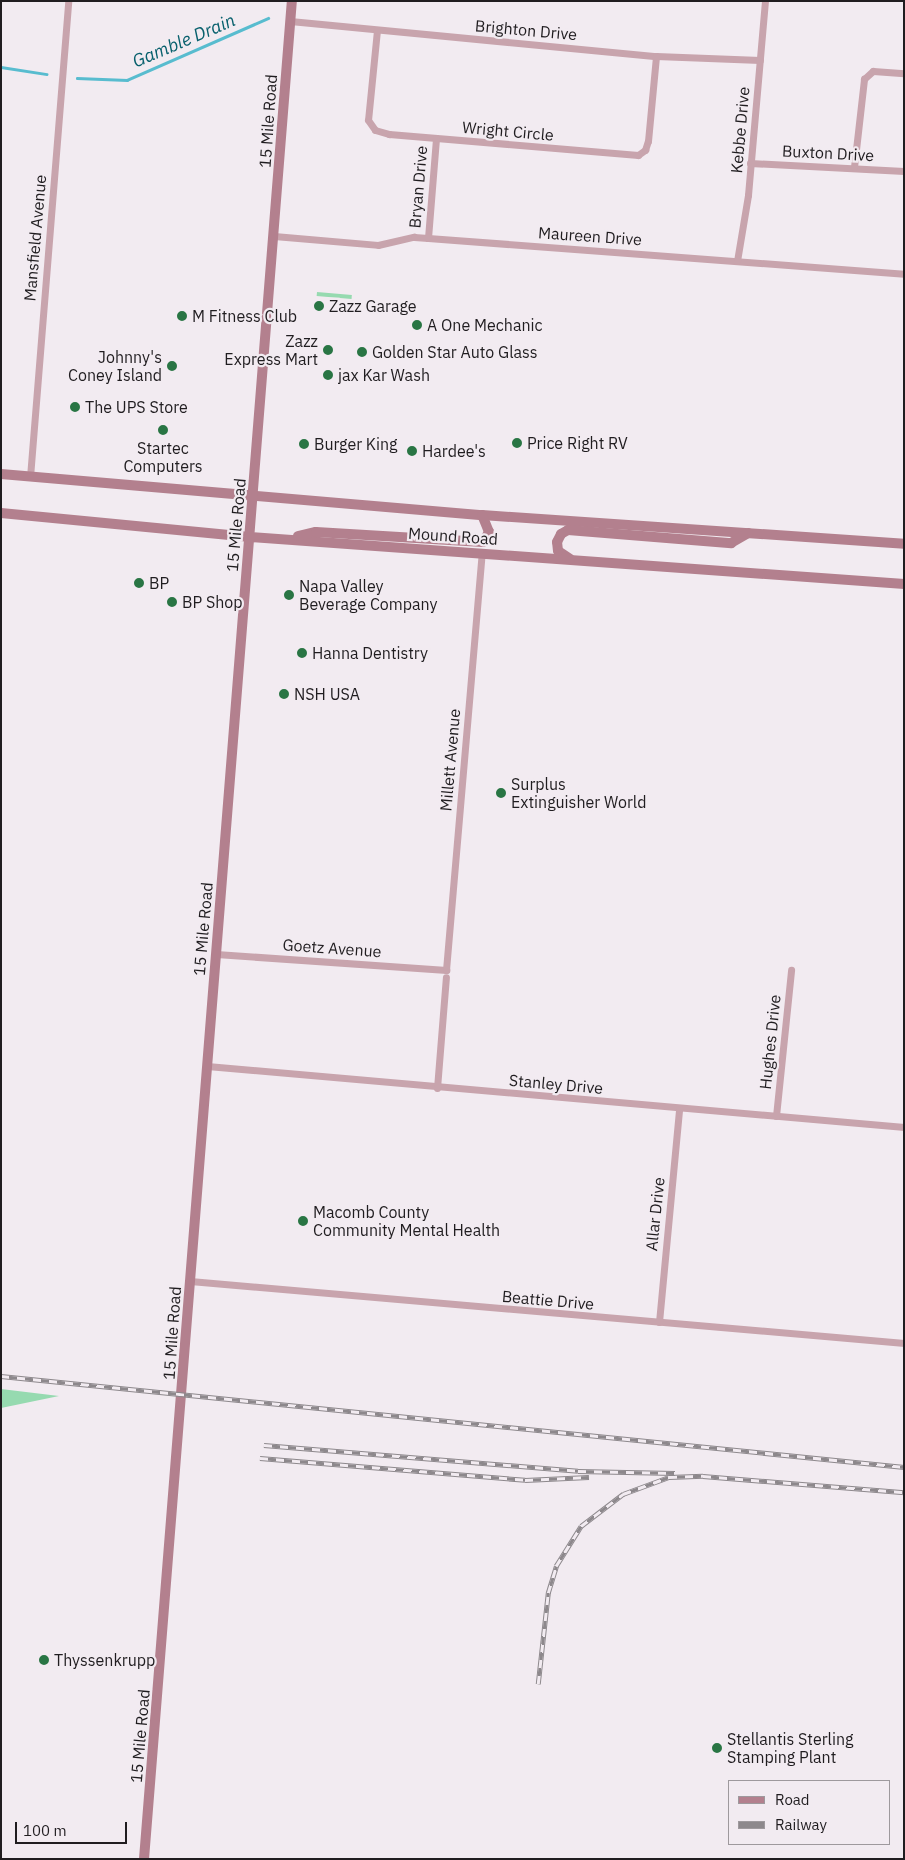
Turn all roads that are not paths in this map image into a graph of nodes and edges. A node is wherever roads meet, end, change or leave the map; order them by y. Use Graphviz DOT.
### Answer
graph roads {
  1 [pos="68,1"];
  2 [pos="292,1"];
  3 [pos="765,1"];
  4 [pos="290,21"];
  5 [pos="377,30"];
  6 [pos="656,56"];
  7 [pos="760,60"];
  8 [pos="904,73"];
  9 [pos="436,138"];
  10 [pos="750,163"];
  11 [pos="854,167"];
  12 [pos="904,171"];
  13 [pos="274,236"];
  14 [pos="428,238"];
  15 [pos="737,261"];
  16 [pos="904,274"];
  17 [pos="1,474"];
  18 [pos="30,477"];
  19 [pos="254,496"];
  20 [pos="1,513"];
  21 [pos="482,515"];
  22 [pos="748,534"];
  23 [pos="250,537"];
  24 [pos="287,538"];
  25 [pos="904,544"];
  26 [pos="482,553"];
  27 [pos="570,559"];
  28 [pos="904,584"];
  29 [pos="216,954"];
  30 [pos="791,970"];
  31 [pos="446,974"];
  32 [pos="207,1066"];
  33 [pos="437,1088"];
  34 [pos="680,1109"];
  35 [pos="776,1116"];
  36 [pos="904,1127"];
  37 [pos="190,1281"];
  38 [pos="659,1322"];
  39 [pos="904,1343"];
  40 [pos="144,1859"];
  1 -- 18 [label="street, Mansfield Avenue"];
  2 -- 4 [label="main road, 15 Mile Road"];
  3 -- 7 [label="street, Kebbe Drive"];
  4 -- 5 [label="street, Brighton Drive"];
  4 -- 13 [label="main road, 15 Mile Road"];
  5 -- 6 [label="street, Brighton Drive"];
  5 -- 9 [label="street, Wright Circle"];
  6 -- 7 [label="street, Brighton Drive"];
  6 -- 9 [label="street, Wright Circle"];
  7 -- 10 [label="street, Kebbe Drive"];
  8 -- 11 [label="street"];
  9 -- 14 [label="street, Bryan Drive"];
  10 -- 11 [label="street, Buxton Drive"];
  10 -- 15 [label="street, Kebbe Drive"];
  11 -- 12 [label="street, Buxton Drive"];
  13 -- 14 [label="street, Maureen Drive"];
  13 -- 19 [label="main road, 15 Mile Road"];
  14 -- 15 [label="street, Maureen Drive"];
  15 -- 16 [label="street, Maureen Drive"];
  17 -- 18 [label="main road, Mound Road"];
  18 -- 19 [label="main road, Mound Road"];
  19 -- 21 [label="main road, Mound Road"];
  19 -- 23 [label="main road, 15 Mile Road"];
  20 -- 23 [label="main road, Mound Road"];
  21 -- 22 [label="main road, Mound Road"];
  21 -- 24 [label="main road"];
  22 -- 25 [label="main road, Mound Road"];
  22 -- 27 [label="main road"];
  23 -- 24 [label="main road, Mound Road"];
  23 -- 29 [label="main road, 15 Mile Road"];
  24 -- 26 [label="main road, Mound Road"];
  26 -- 27 [label="main road, Mound Road"];
  26 -- 31 [label="street, Millett Avenue"];
  27 -- 28 [label="main road, Mound Road"];
  29 -- 31 [label="street, Goetz Avenue"];
  29 -- 32 [label="main road, 15 Mile Road"];
  30 -- 35 [label="street, Hughes Drive"];
  31 -- 33 [label="street, Millett Avenue"];
  32 -- 33 [label="street, Stanley Drive"];
  32 -- 37 [label="main road, 15 Mile Road"];
  33 -- 34 [label="street, Stanley Drive"];
  34 -- 35 [label="street, Stanley Drive"];
  34 -- 38 [label="street, Allar Drive"];
  35 -- 36 [label="street, Stanley Drive"];
  37 -- 38 [label="street, Beattie Drive"];
  37 -- 40 [label="main road, 15 Mile Road"];
  38 -- 39 [label="street, Beattie Drive"];
}
